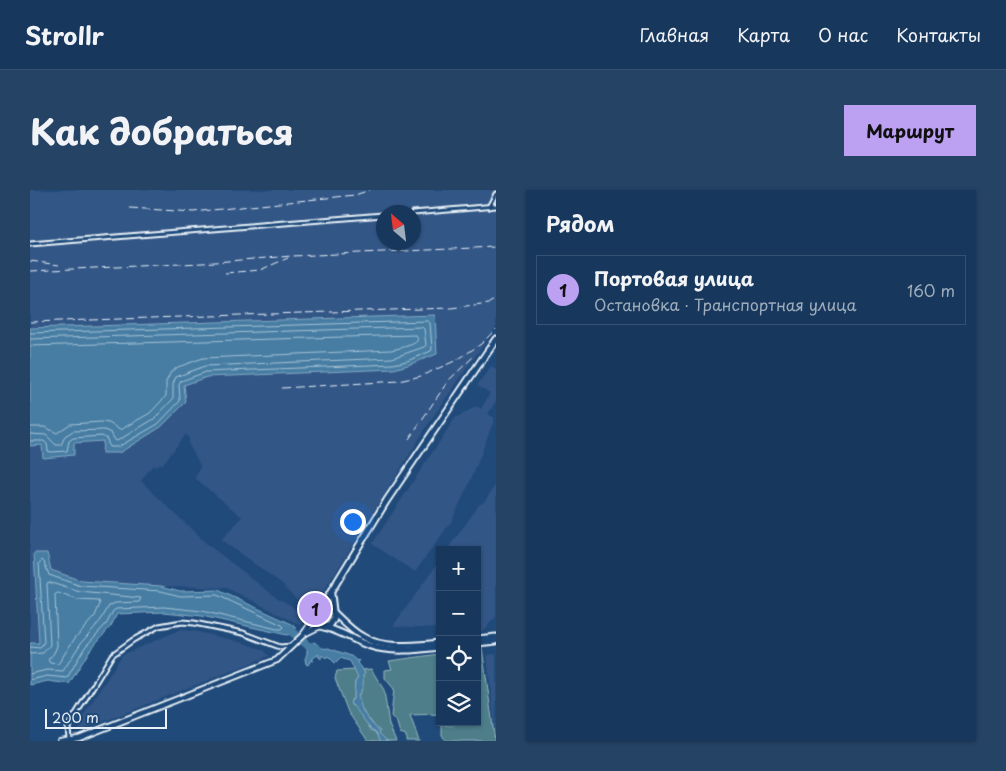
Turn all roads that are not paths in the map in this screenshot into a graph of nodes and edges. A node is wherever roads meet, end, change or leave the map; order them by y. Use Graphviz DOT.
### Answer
graph roads {
  1 [pos="496,194"];
  2 [pos="496,206"];
  3 [pos="489,207"];
  4 [pos="421,212"];
  5 [pos="376,216"];
  6 [pos="30,244"];
  7 [pos="496,340"];
  8 [pos="331,591"];
  9 [pos="320,609"];
  10 [pos="334,613"];
  11 [pos="315,618"];
  12 [pos="322,627"];
  13 [pos="303,635"];
  14 [pos="496,637"];
  15 [pos="481,639"];
  16 [pos="496,641"];
  17 [pos="436,643"];
  18 [pos="481,643"];
  19 [pos="292,646"];
  20 [pos="436,648"];
  21 [pos="69,739"];
  22 [pos="60,741"];
  1 -- 3 [label="street"];
  2 -- 3 [label="street"];
  3 -- 4 [label="street"];
  5 -- 6 [label="street"];
  7 -- 8 [label="main road"];
  8 -- 9 [label="main road"];
  8 -- 10 [label="main road"];
  9 -- 10 [label="main road"];
  9 -- 11 [label="main road"];
  10 -- 12 [label="main road"];
  10 -- 17 [label="main road"];
  11 -- 12 [label="main road"];
  11 -- 13 [label="street"];
  12 -- 13 [label="street"];
  12 -- 20 [label="main road"];
  13 -- 19 [label="street"];
  14 -- 15 [label="main road"];
  16 -- 18 [label="main road"];
  19 -- 21 [label="street"];
  19 -- 21 [label="street"];
  21 -- 22 [label="street"];
}
